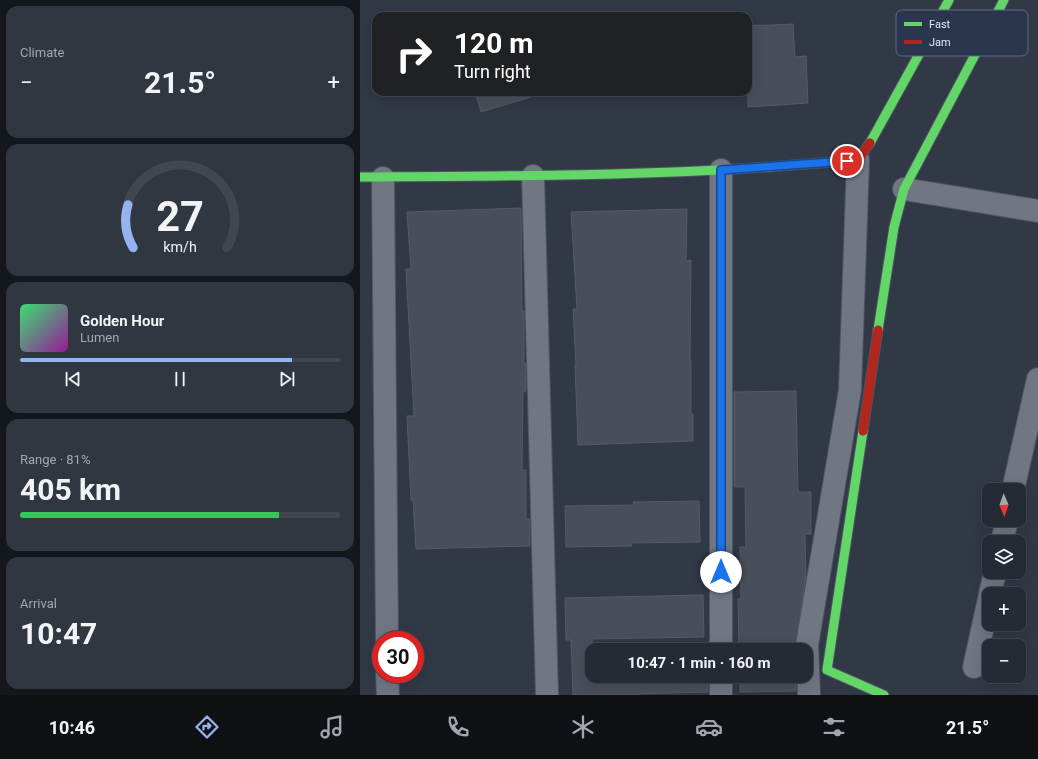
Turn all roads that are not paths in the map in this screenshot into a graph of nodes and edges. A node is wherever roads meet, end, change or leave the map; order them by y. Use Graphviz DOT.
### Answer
graph roads {
  1 [pos="949,0"];
  2 [pos="1004,0"];
  3 [pos="943,10"];
  4 [pos="999,10"];
  5 [pos="918,56"];
  6 [pos="974,56"];
  7 [pos="858,160"];
  8 [pos="721,170"];
  9 [pos="533,176"];
  10 [pos="360,177"];
  11 [pos="383,178"];
  12 [pos="904,189"];
  13 [pos="1038,211"];
  14 [pos="1038,380"];
  15 [pos="1015,483"];
  16 [pos="982,630"];
  17 [pos="387,631"];
  18 [pos="721,643"];
  19 [pos="974,667"];
  20 [pos="388,683"];
  21 [pos="721,683"];
  22 [pos="388,695"];
  23 [pos="547,695"];
  24 [pos="721,695"];
  25 [pos="809,695"];
  26 [pos="884,695"];
  1 -- 3 [label="street"];
  2 -- 4 [label="street"];
  5 -- 7 [label="street"];
  6 -- 12 [label="street"];
  7 -- 8 [label="street"];
  7 -- 25 [label="street"];
  8 -- 9 [label="street"];
  8 -- 18 [label="street"];
  9 -- 11 [label="street"];
  9 -- 23 [label="street"];
  10 -- 11 [label="street"];
  11 -- 17 [label="street"];
  12 -- 13 [label="street"];
  12 -- 26 [label="street"];
  14 -- 15 [label="street"];
  16 -- 19 [label="street"];
  20 -- 22 [label="street"];
  21 -- 24 [label="street"];
}
